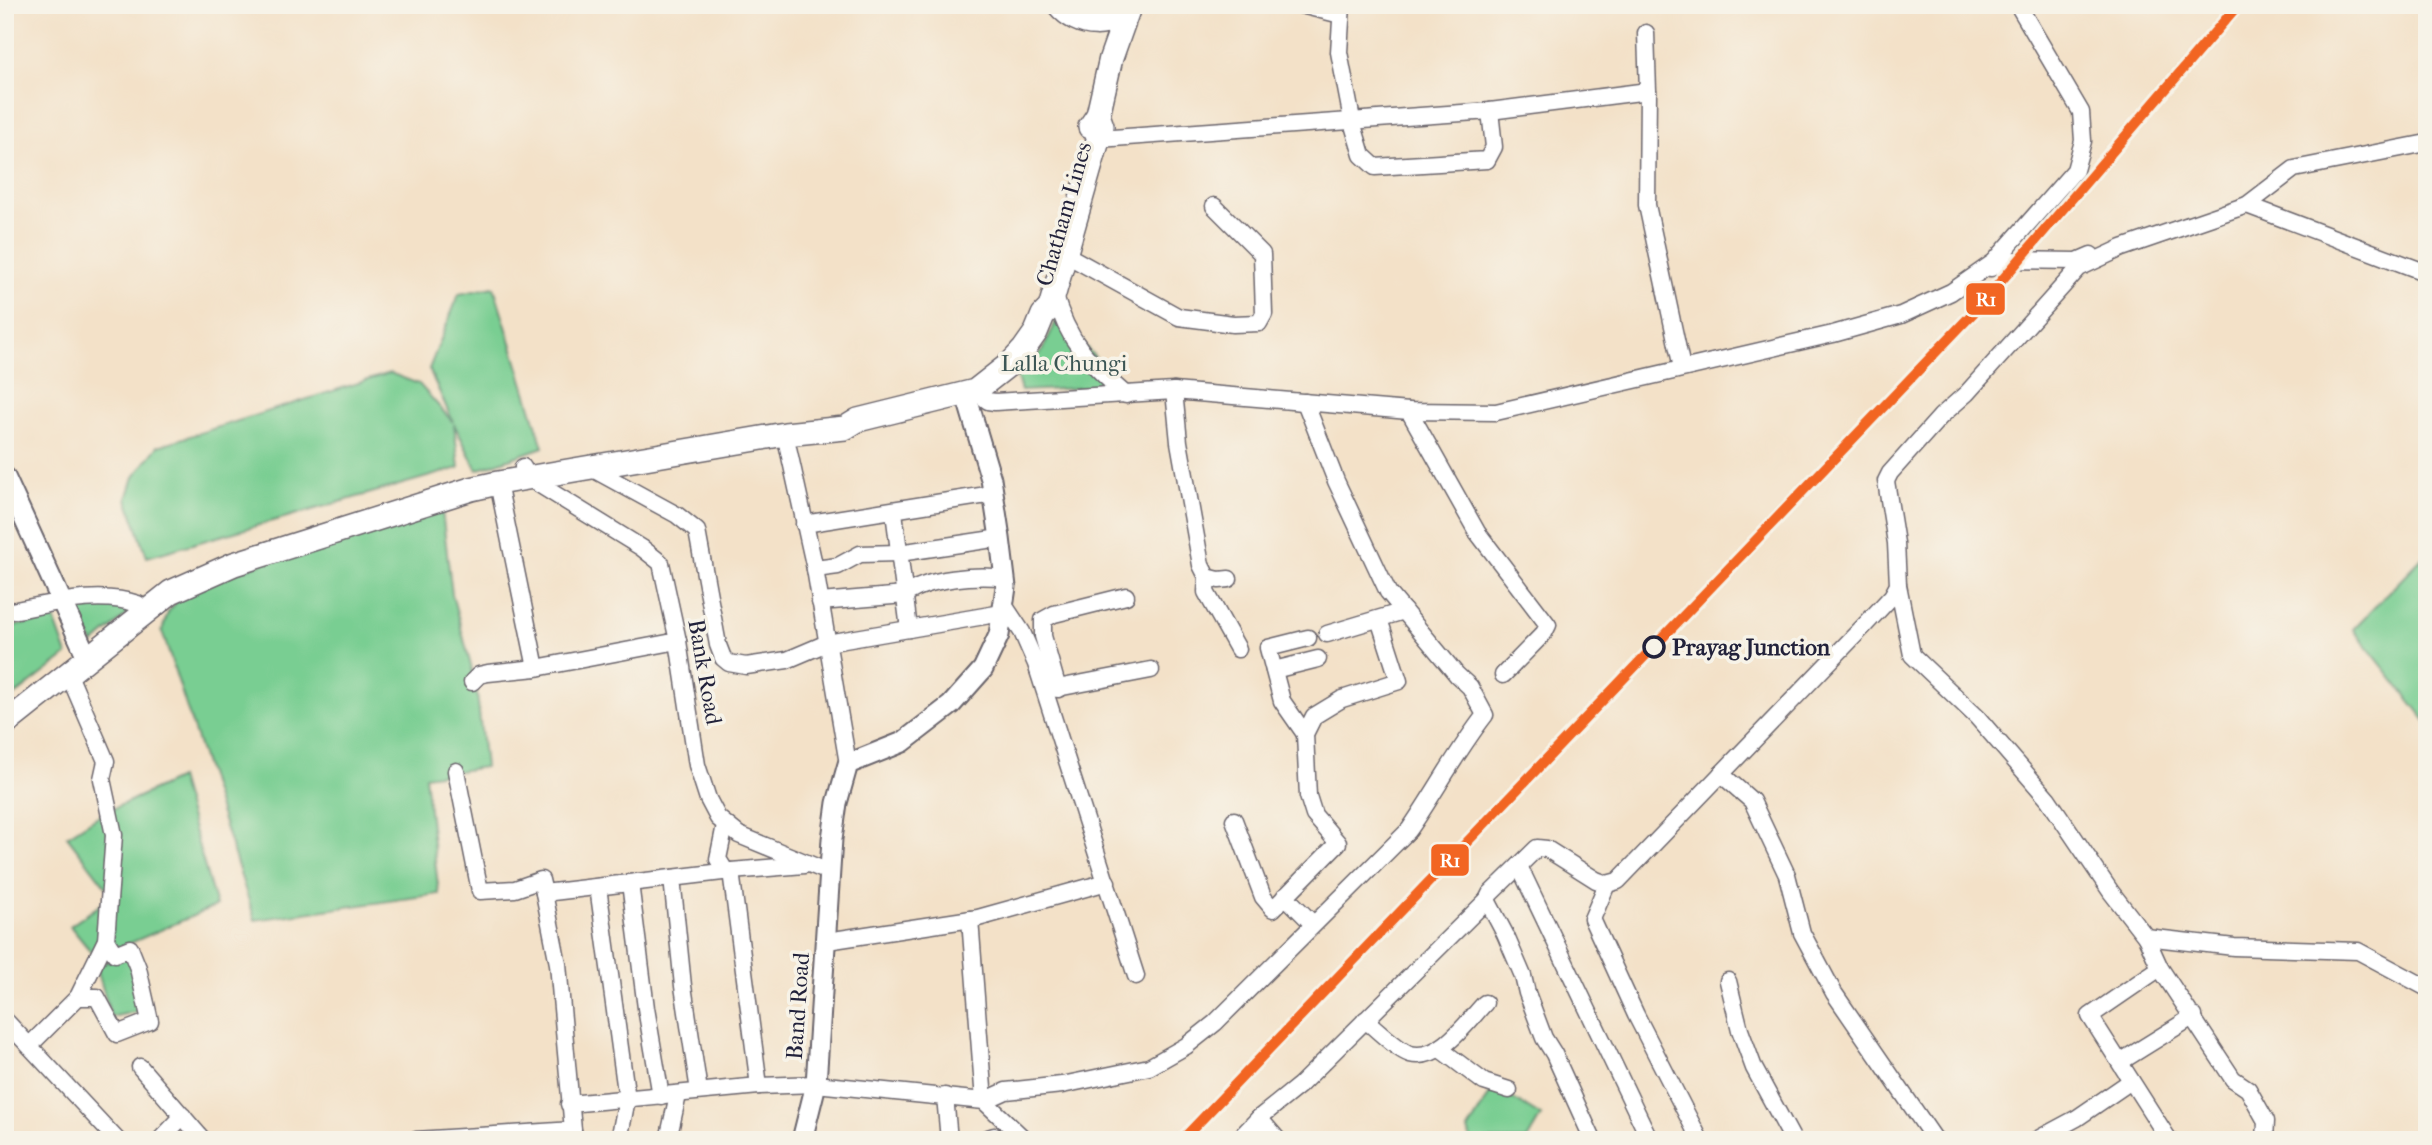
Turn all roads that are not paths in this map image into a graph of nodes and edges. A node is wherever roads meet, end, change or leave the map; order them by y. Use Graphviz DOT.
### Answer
graph roads {
  1 [pos="1059,5"];
  2 [pos="1301,5"];
  3 [pos="2018,5"];
  4 [pos="1130,8"];
  5 [pos="1342,10"];
  6 [pos="1646,33"];
  7 [pos="1648,91"];
  8 [pos="1490,111"];
  9 [pos="1098,115"];
  10 [pos="1352,121"];
  11 [pos="1099,139"];
  12 [pos="2427,143"];
  13 [pos="2247,205"];
  14 [pos="1214,206"];
  15 [pos="2224,213"];
  16 [pos="1065,254"];
  17 [pos="2427,273"];
  18 [pos="1054,291"];
  19 [pos="1043,315"];
  20 [pos="1849,330"];
  21 [pos="1682,368"];
  22 [pos="1174,391"];
  23 [pos="970,393"];
  24 [pos="1126,395"];
  25 [pos="1305,402"];
  26 [pos="1409,411"];
  27 [pos="858,420"];
  28 [pos="785,434"];
  29 [pos="589,467"];
  30 [pos="786,468"];
  31 [pos="525,472"];
  32 [pos="5,477"];
  33 [pos="498,483"];
  34 [pos="993,494"];
  35 [pos="894,512"];
  36 [pos="804,524"];
  37 [pos="1000,538"];
  38 [pos="898,552"];
  39 [pos="815,569"];
  40 [pos="1207,577"];
  41 [pos="1005,578"];
  42 [pos="1229,579"];
  43 [pos="1898,585"];
  44 [pos="905,595"];
  45 [pos="1126,596"];
  46 [pos="820,601"];
  47 [pos="62,602"];
  48 [pos="138,604"];
  49 [pos="1003,609"];
  50 [pos="1404,611"];
  51 [pos="5,612"];
  52 [pos="1379,618"];
  53 [pos="909,629"];
  54 [pos="1326,634"];
  55 [pos="1308,638"];
  56 [pos="678,641"];
  57 [pos="823,645"];
  58 [pos="1238,649"];
  59 [pos="86,654"];
  60 [pos="1318,659"];
  61 [pos="536,668"];
  62 [pos="1152,670"];
  63 [pos="1274,670"];
  64 [pos="69,675"];
  65 [pos="1503,675"];
  66 [pos="472,682"];
  67 [pos="1051,690"];
  68 [pos="5,710"];
  69 [pos="5,724"];
  70 [pos="1305,734"];
  71 [pos="848,764"];
  72 [pos="456,771"];
  73 [pos="1721,774"];
  74 [pos="1234,820"];
  75 [pos="725,825"];
  76 [pos="807,865"];
  77 [pos="1519,866"];
  78 [pos="729,871"];
  79 [pos="831,873"];
  80 [pos="672,878"];
  81 [pos="1108,882"];
  82 [pos="630,883"];
  83 [pos="1607,884"];
  84 [pos="598,887"];
  85 [pos="544,893"];
  86 [pos="1285,896"];
  87 [pos="1487,901"];
  88 [pos="970,919"];
  89 [pos="1313,924"];
  90 [pos="2146,937"];
  91 [pos="106,940"];
  92 [pos="827,940"];
  93 [pos="2160,968"];
  94 [pos="1136,976"];
  95 [pos="1728,981"];
  96 [pos="2427,988"];
  97 [pos="78,997"];
  98 [pos="1485,1003"];
  99 [pos="2194,1016"];
  100 [pos="5,1020"];
  101 [pos="1365,1020"];
  102 [pos="30,1045"];
  103 [pos="1440,1049"];
  104 [pos="2120,1062"];
  105 [pos="140,1067"];
  106 [pos="2131,1081"];
  107 [pos="816,1084"];
  108 [pos="759,1086"];
  109 [pos="1509,1090"];
  110 [pos="699,1091"];
  111 [pos="669,1096"];
  112 [pos="945,1096"];
  113 [pos="627,1099"];
  114 [pos="984,1101"];
  115 [pos="569,1104"];
  116 [pos="183,1116"];
  117 [pos="1259,1118"];
  118 [pos="572,1135"];
  119 [pos="496,1137"];
  120 [pos="117,1140"];
  121 [pos="160,1140"];
  122 [pos="203,1140"];
  123 [pos="416,1140"];
  124 [pos="619,1140"];
  125 [pos="668,1140"];
  126 [pos="802,1140"];
  127 [pos="949,1140"];
  128 [pos="982,1140"];
  129 [pos="995,1140"];
  130 [pos="1025,1140"];
  131 [pos="1238,1140"];
  132 [pos="1278,1140"];
  133 [pos="1593,1140"];
  134 [pos="1650,1140"];
  135 [pos="1700,1140"];
  136 [pos="1793,1140"];
  137 [pos="1936,1140"];
  138 [pos="2036,1140"];
  139 [pos="2169,1140"];
  140 [pos="2265,1140"];
  1 -- 4 [label="highway, Chatham Lines"];
  2 -- 5 [label="street"];
  3 -- 20 [label="street"];
  4 -- 9 [label="highway, Chatham Lines"];
  5 -- 10 [label="street"];
  6 -- 7 [label="street"];
  7 -- 8 [label="street"];
  7 -- 21 [label="street"];
  8 -- 10 [label="street"];
  8 -- 10 [label="street"];
  9 -- 11 [label="highway, Chatham Lines"];
  9 -- 19 [label="highway, Chatham Lines"];
  10 -- 11 [label="street"];
  11 -- 16 [label="highway, Chatham Lines"];
  12 -- 13 [label="street"];
  13 -- 15 [label="street"];
  13 -- 17 [label="street"];
  14 -- 16 [label="street"];
  15 -- 20 [label="street"];
  15 -- 43 [label="street"];
  16 -- 18 [label="highway, Chatham Lines"];
  18 -- 19 [label="highway, Chatham Lines"];
  18 -- 24 [label="street"];
  19 -- 23 [label="highway"];
  20 -- 21 [label="street"];
  21 -- 26 [label="street"];
  22 -- 24 [label="street"];
  22 -- 25 [label="street"];
  22 -- 40 [label="street"];
  23 -- 24 [label="street"];
  23 -- 27 [label="highway"];
  23 -- 34 [label="main road"];
  25 -- 26 [label="street"];
  25 -- 50 [label="street"];
  26 -- 65 [label="street"];
  27 -- 28 [label="highway"];
  27 -- 31 [label="highway"];
  28 -- 29 [label="highway"];
  28 -- 36 [label="street"];
  29 -- 31 [label="highway"];
  29 -- 57 [label="street"];
  30 -- 57 [label="street"];
  31 -- 33 [label="highway"];
  31 -- 48 [label="highway"];
  31 -- 56 [label="street, Bank Road"];
  32 -- 47 [label="main road"];
  33 -- 59 [label="highway"];
  33 -- 61 [label="street"];
  34 -- 35 [label="street"];
  34 -- 37 [label="main road"];
  35 -- 36 [label="street"];
  35 -- 38 [label="street"];
  36 -- 39 [label="street"];
  37 -- 38 [label="street"];
  37 -- 41 [label="main road"];
  38 -- 39 [label="street"];
  38 -- 44 [label="street"];
  39 -- 46 [label="street"];
  40 -- 42 [label="street"];
  40 -- 58 [label="street"];
  41 -- 44 [label="street"];
  41 -- 49 [label="main road"];
  43 -- 73 [label="street"];
  43 -- 90 [label="street"];
  44 -- 46 [label="street"];
  44 -- 53 [label="street"];
  45 -- 67 [label="street"];
  46 -- 57 [label="street"];
  47 -- 48 [label="street"];
  47 -- 51 [label="street"];
  47 -- 59 [label="main road"];
  48 -- 59 [label="highway"];
  49 -- 53 [label="street"];
  49 -- 67 [label="street"];
  49 -- 71 [label="main road"];
  50 -- 52 [label="street"];
  50 -- 89 [label="street"];
  52 -- 54 [label="street"];
  52 -- 70 [label="street"];
  53 -- 57 [label="street"];
  55 -- 63 [label="street"];
  56 -- 61 [label="street"];
  56 -- 75 [label="street, Bank Road"];
  57 -- 71 [label="street"];
  59 -- 64 [label="highway"];
  59 -- 68 [label="highway"];
  60 -- 63 [label="street"];
  61 -- 66 [label="street"];
  62 -- 67 [label="street"];
  63 -- 70 [label="street"];
  64 -- 69 [label="highway"];
  64 -- 91 [label="street"];
  67 -- 81 [label="street"];
  70 -- 86 [label="street"];
  71 -- 79 [label="main road, Band Road"];
  72 -- 85 [label="street"];
  73 -- 83 [label="street"];
  73 -- 137 [label="street"];
  74 -- 86 [label="street"];
  75 -- 76 [label="street, Bank Road"];
  75 -- 78 [label="street"];
  76 -- 78 [label="street"];
  76 -- 79 [label="street, Bank Road"];
  77 -- 83 [label="street"];
  77 -- 87 [label="street"];
  77 -- 134 [label="street"];
  78 -- 80 [label="street"];
  78 -- 108 [label="street"];
  79 -- 92 [label="main road, Band Road"];
  80 -- 82 [label="street"];
  80 -- 110 [label="street"];
  81 -- 88 [label="street"];
  81 -- 94 [label="street"];
  82 -- 84 [label="street"];
  82 -- 111 [label="street"];
  83 -- 135 [label="street"];
  84 -- 85 [label="street"];
  84 -- 113 [label="street"];
  85 -- 115 [label="street"];
  86 -- 89 [label="street"];
  87 -- 101 [label="street"];
  87 -- 133 [label="street"];
  88 -- 92 [label="street"];
  88 -- 114 [label="street"];
  89 -- 114 [label="street"];
  90 -- 93 [label="street"];
  90 -- 96 [label="street"];
  91 -- 97 [label="street"];
  91 -- 97 [label="street"];
  92 -- 107 [label="main road, Band Road"];
  93 -- 99 [label="street"];
  93 -- 104 [label="street"];
  95 -- 136 [label="street"];
  97 -- 102 [label="street"];
  98 -- 103 [label="street"];
  99 -- 104 [label="street"];
  99 -- 140 [label="street"];
  100 -- 102 [label="street"];
  101 -- 103 [label="street"];
  101 -- 117 [label="street"];
  102 -- 120 [label="street"];
  103 -- 109 [label="street"];
  104 -- 106 [label="street"];
  105 -- 116 [label="street"];
  106 -- 138 [label="street"];
  106 -- 139 [label="street"];
  107 -- 108 [label="street"];
  107 -- 112 [label="street"];
  107 -- 126 [label="main road, Band Road"];
  108 -- 110 [label="street"];
  110 -- 111 [label="street"];
  111 -- 113 [label="street"];
  111 -- 125 [label="street"];
  112 -- 114 [label="street"];
  112 -- 127 [label="street"];
  113 -- 115 [label="street"];
  113 -- 124 [label="street"];
  114 -- 130 [label="street"];
  115 -- 118 [label="street"];
  116 -- 121 [label="street"];
  116 -- 122 [label="street"];
  117 -- 131 [label="street"];
  117 -- 132 [label="street"];
  118 -- 119 [label="street"];
  119 -- 123 [label="street"];
  128 -- 129 [label="street"];
}
